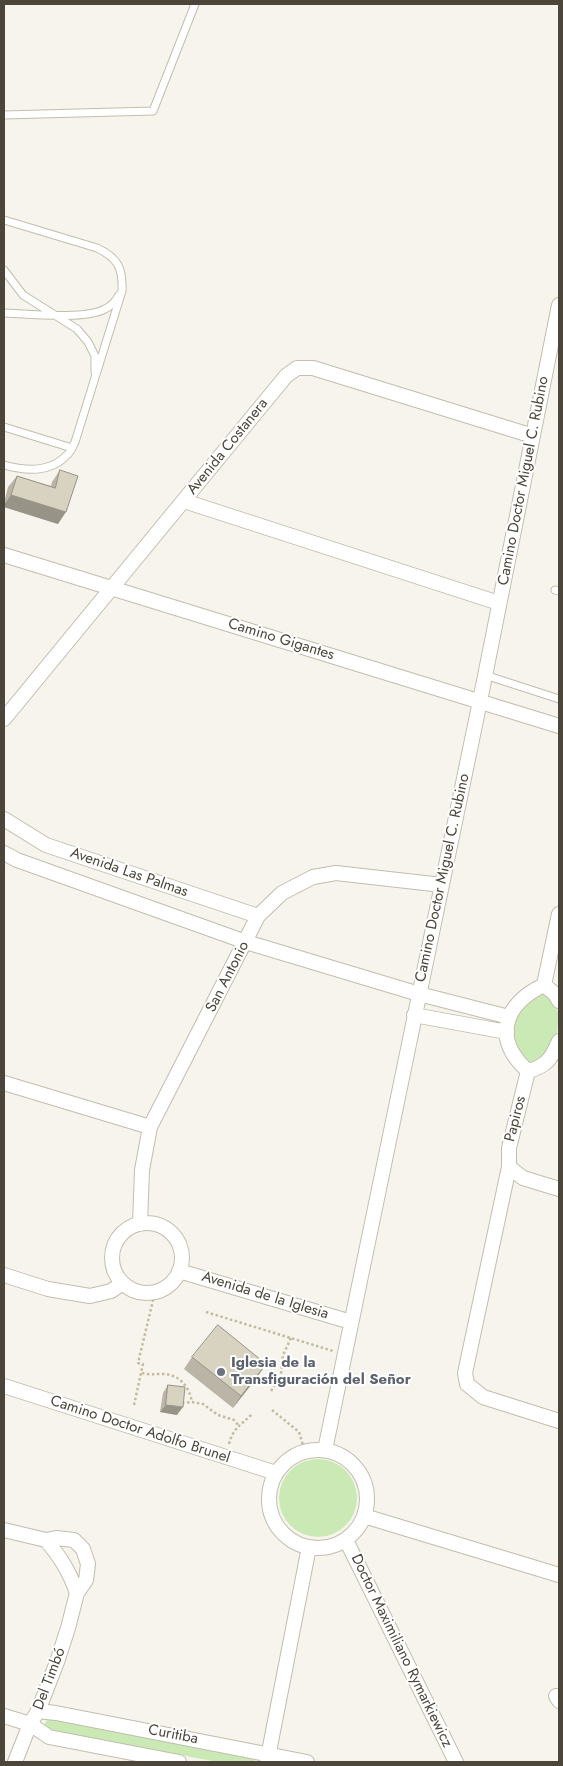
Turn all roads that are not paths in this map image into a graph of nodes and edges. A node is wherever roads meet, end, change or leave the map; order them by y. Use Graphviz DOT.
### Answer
graph roads {
  1 [pos="195,4"];
  2 [pos="4,116"];
  3 [pos="4,220"];
  4 [pos="4,270"];
  5 [pos="122,291"];
  6 [pos="559,305"];
  7 [pos="4,313"];
  8 [pos="54,315"];
  9 [pos="95,380"];
  10 [pos="4,427"];
  11 [pos="533,436"];
  12 [pos="72,448"];
  13 [pos="4,465"];
  14 [pos="184,501"];
  15 [pos="4,555"];
  16 [pos="112,588"];
  17 [pos="499,602"];
  18 [pos="485,675"];
  19 [pos="559,698"];
  20 [pos="480,701"];
  21 [pos="4,719"];
  22 [pos="559,726"];
  23 [pos="4,819"];
  24 [pos="4,852"];
  25 [pos="442,885"];
  26 [pos="559,914"];
  27 [pos="258,916"];
  28 [pos="246,942"];
  29 [pos="544,985"];
  30 [pos="418,994"];
  31 [pos="559,1001"];
  32 [pos="414,1015"];
  33 [pos="509,1017"];
  34 [pos="507,1032"];
  35 [pos="559,1041"];
  36 [pos="528,1071"];
  37 [pos="4,1084"];
  38 [pos="150,1127"];
  39 [pos="510,1167"];
  40 [pos="559,1189"];
  41 [pos="140,1224"];
  42 [pos="179,1271"];
  43 [pos="4,1275"];
  44 [pos="123,1283"];
  45 [pos="351,1322"];
  46 [pos="4,1386"];
  47 [pos="559,1421"];
  48 [pos="325,1450"];
  49 [pos="276,1474"];
  50 [pos="364,1516"];
  51 [pos="4,1530"];
  52 [pos="46,1540"];
  53 [pos="346,1540"];
  54 [pos="309,1547"];
  55 [pos="559,1575"];
  56 [pos="77,1593"];
  57 [pos="38,1711"];
  58 [pos="4,1716"];
  59 [pos="30,1724"];
  60 [pos="268,1758"];
  61 [pos="15,1762"];
  62 [pos="179,1762"];
  63 [pos="307,1762"];
  64 [pos="456,1762"];
  1 -- 2 [label="lane"];
  3 -- 5 [label="lane"];
  4 -- 8 [label="lane"];
  5 -- 8 [label="lane"];
  5 -- 9 [label="lane"];
  6 -- 11 [label="street, Camino Doctor Miguel C. Rubino"];
  7 -- 8 [label="lane"];
  8 -- 9 [label="lane"];
  9 -- 12 [label="lane"];
  10 -- 12 [label="lane"];
  11 -- 14 [label="street, Avenida Costanera"];
  11 -- 17 [label="street, Camino Doctor Miguel C. Rubino"];
  12 -- 13 [label="lane"];
  14 -- 16 [label="street, Avenida Costanera"];
  14 -- 17 [label="street"];
  15 -- 16 [label="street, Camino Gigantes"];
  16 -- 20 [label="street, Camino Gigantes"];
  16 -- 21 [label="street, Avenida Costanera"];
  17 -- 18 [label="street, Camino Doctor Miguel C. Rubino"];
  18 -- 19 [label="lane"];
  18 -- 20 [label="street, Camino Doctor Miguel C. Rubino"];
  20 -- 22 [label="street, Camino Gigantes"];
  20 -- 25 [label="street, Camino Doctor Miguel C. Rubino"];
  23 -- 27 [label="street, Avenida Las Palmas"];
  24 -- 28 [label="street, Avenida Las Palmas"];
  25 -- 27 [label="street, San Antonio"];
  25 -- 30 [label="street, Camino Doctor Miguel C. Rubino"];
  26 -- 29 [label="street"];
  27 -- 28 [label="street, San Antonio"];
  28 -- 30 [label="street, Avenida Las Palmas"];
  28 -- 38 [label="street, San Antonio"];
  29 -- 31 [label="street"];
  29 -- 33 [label="street"];
  30 -- 32 [label="street, Camino Doctor Miguel C. Rubino"];
  30 -- 33 [label="street"];
  32 -- 34 [label="street"];
  32 -- 45 [label="street, Camino Doctor Miguel C. Rubino"];
  33 -- 34 [label="street"];
  34 -- 36 [label="street"];
  35 -- 36 [label="street"];
  36 -- 39 [label="street, Papiros"];
  37 -- 38 [label="street"];
  38 -- 41 [label="street, San Antonio"];
  39 -- 40 [label="street"];
  39 -- 47 [label="street, Papiros"];
  41 -- 42 [label="street"];
  41 -- 44 [label="street"];
  42 -- 44 [label="street"];
  42 -- 45 [label="street, Avenida de la Iglesia"];
  43 -- 44 [label="street"];
  45 -- 48 [label="street, Camino Doctor Miguel C. Rubino"];
  46 -- 49 [label="street, Camino Doctor Adolfo Brunel"];
  48 -- 49 [label="street"];
  48 -- 50 [label="street"];
  49 -- 54 [label="street"];
  50 -- 53 [label="street"];
  50 -- 55 [label="street"];
  51 -- 52 [label="street"];
  52 -- 56 [label="street"];
  52 -- 56 [label="street, Del Timbó"];
  53 -- 54 [label="street"];
  53 -- 64 [label="street, Doctor Maximiliano Rymarkiewicz"];
  54 -- 60 [label="street"];
  56 -- 57 [label="street, Del Timbó"];
  57 -- 59 [label="street, Del Timbó"];
  57 -- 60 [label="street, Curitiba"];
  58 -- 59 [label="street, Curitiba"];
  59 -- 61 [label="street, Del Timbó"];
  59 -- 62 [label="street, Curitiba"];
  60 -- 63 [label="street, Curitiba"];
}
